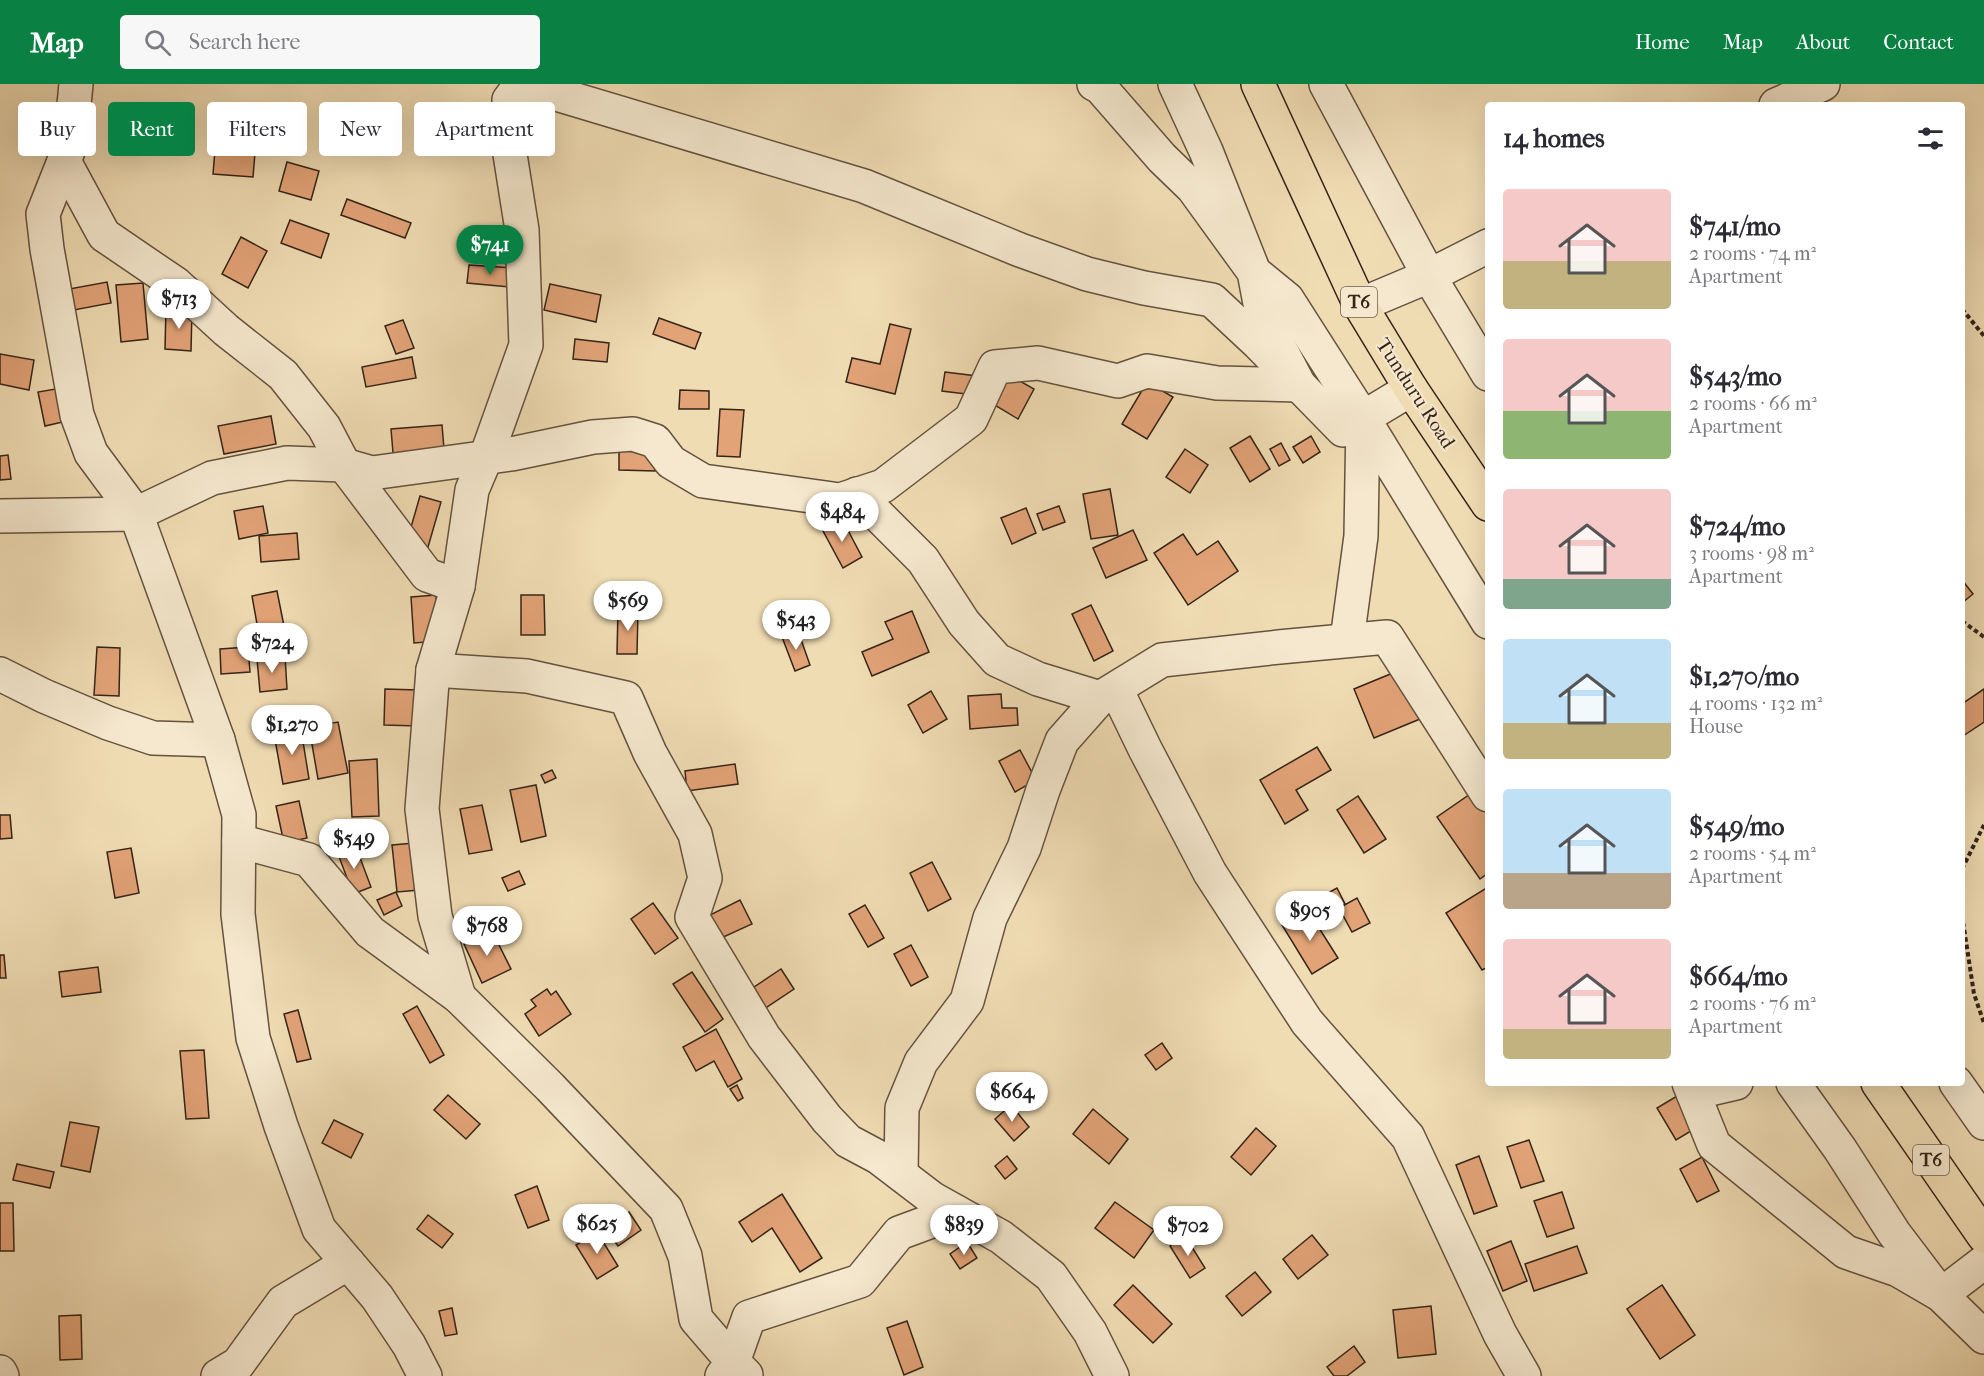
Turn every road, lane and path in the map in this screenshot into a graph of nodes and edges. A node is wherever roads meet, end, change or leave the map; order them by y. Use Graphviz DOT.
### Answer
graph roads {
  1 [pos="75,84"];
  2 [pos="522,84"];
  3 [pos="1094,84"];
  4 [pos="1175,84"];
  5 [pos="1258,84"];
  6 [pos="1822,84"];
  7 [pos="1329,85"];
  8 [pos="1783,102"];
  9 [pos="64,161"];
  10 [pos="1485,248"];
  11 [pos="1254,272"];
  12 [pos="1429,276"];
  13 [pos="1360,305"];
  14 [pos="1965,313"];
  15 [pos="1984,336"];
  16 [pos="1485,369"];
  17 [pos="1299,385"];
  18 [pos="1411,389"];
  19 [pos="1363,418"];
  20 [pos="486,457"];
  21 [pos="344,465"];
  22 [pos="857,494"];
  23 [pos="1485,500"];
  24 [pos="136,514"];
  25 [pos="0,516"];
  26 [pos="458,586"];
  27 [pos="1485,617"];
  28 [pos="1965,623"];
  29 [pos="1984,637"];
  30 [pos="1347,640"];
  31 [pos="433,670"];
  32 [pos="0,674"];
  33 [pos="1108,694"];
  34 [pos="218,740"];
  35 [pos="1485,790"];
  36 [pos="1984,825"];
  37 [pos="239,841"];
  38 [pos="1965,863"];
  39 [pos="1965,935"];
  40 [pos="459,998"];
  41 [pos="1984,1023"];
  42 [pos="1709,1086"];
  43 [pos="1794,1086"];
  44 [pos="1880,1086"];
  45 [pos="1958,1086"];
  46 [pos="1691,1088"];
  47 [pos="1984,1123"];
  48 [pos="901,1174"];
  49 [pos="956,1212"];
  50 [pos="1984,1236"];
  51 [pos="1984,1262"];
  52 [pos="348,1263"];
  53 [pos="1941,1294"];
  54 [pos="1984,1336"];
  55 [pos="734,1371"];
  56 [pos="0,1372"];
  57 [pos="2,1376"];
  58 [pos="218,1376"];
  59 [pos="425,1376"];
  60 [pos="1112,1376"];
  61 [pos="1524,1376"];
  1 -- 9 [label="street"];
  2 -- 17 [label="street"];
  2 -- 20 [label="street"];
  3 -- 11 [label="street"];
  4 -- 11 [label="street"];
  5 -- 13 [label="highway, Tunduru Road / T6"];
  6 -- 8 [label="street"];
  7 -- 12 [label="street"];
  9 -- 21 [label="street"];
  9 -- 24 [label="street"];
  10 -- 12 [label="street"];
  11 -- 17 [label="street"];
  11 -- 19 [label="street"];
  12 -- 13 [label="street"];
  12 -- 16 [label="street"];
  13 -- 18 [label="highway, Tunduru Road / T6"];
  14 -- 15 [label="path"];
  17 -- 19 [label="street"];
  17 -- 22 [label="street"];
  18 -- 19 [label="street"];
  18 -- 23 [label="highway, Tunduru Road / T6"];
  19 -- 27 [label="street"];
  19 -- 30 [label="street"];
  20 -- 21 [label="street"];
  20 -- 22 [label="street"];
  20 -- 26 [label="street"];
  21 -- 24 [label="street"];
  21 -- 26 [label="street"];
  22 -- 33 [label="street"];
  24 -- 25 [label="street"];
  24 -- 34 [label="street"];
  26 -- 31 [label="street"];
  28 -- 29 [label="path"];
  30 -- 33 [label="street"];
  30 -- 35 [label="street"];
  31 -- 40 [label="street"];
  31 -- 48 [label="street"];
  32 -- 34 [label="street"];
  33 -- 48 [label="street"];
  33 -- 61 [label="street"];
  34 -- 37 [label="street"];
  36 -- 38 [label="path"];
  37 -- 40 [label="street"];
  37 -- 52 [label="street"];
  39 -- 41 [label="path"];
  40 -- 55 [label="street"];
  42 -- 46 [label="street"];
  43 -- 53 [label="street"];
  44 -- 50 [label="highway, T6"];
  45 -- 47 [label="street"];
  46 -- 53 [label="street"];
  48 -- 49 [label="street"];
  49 -- 55 [label="street"];
  49 -- 60 [label="street"];
  51 -- 53 [label="street"];
  52 -- 58 [label="street"];
  52 -- 59 [label="street"];
  53 -- 54 [label="street"];
  56 -- 57 [label="street"];
}
